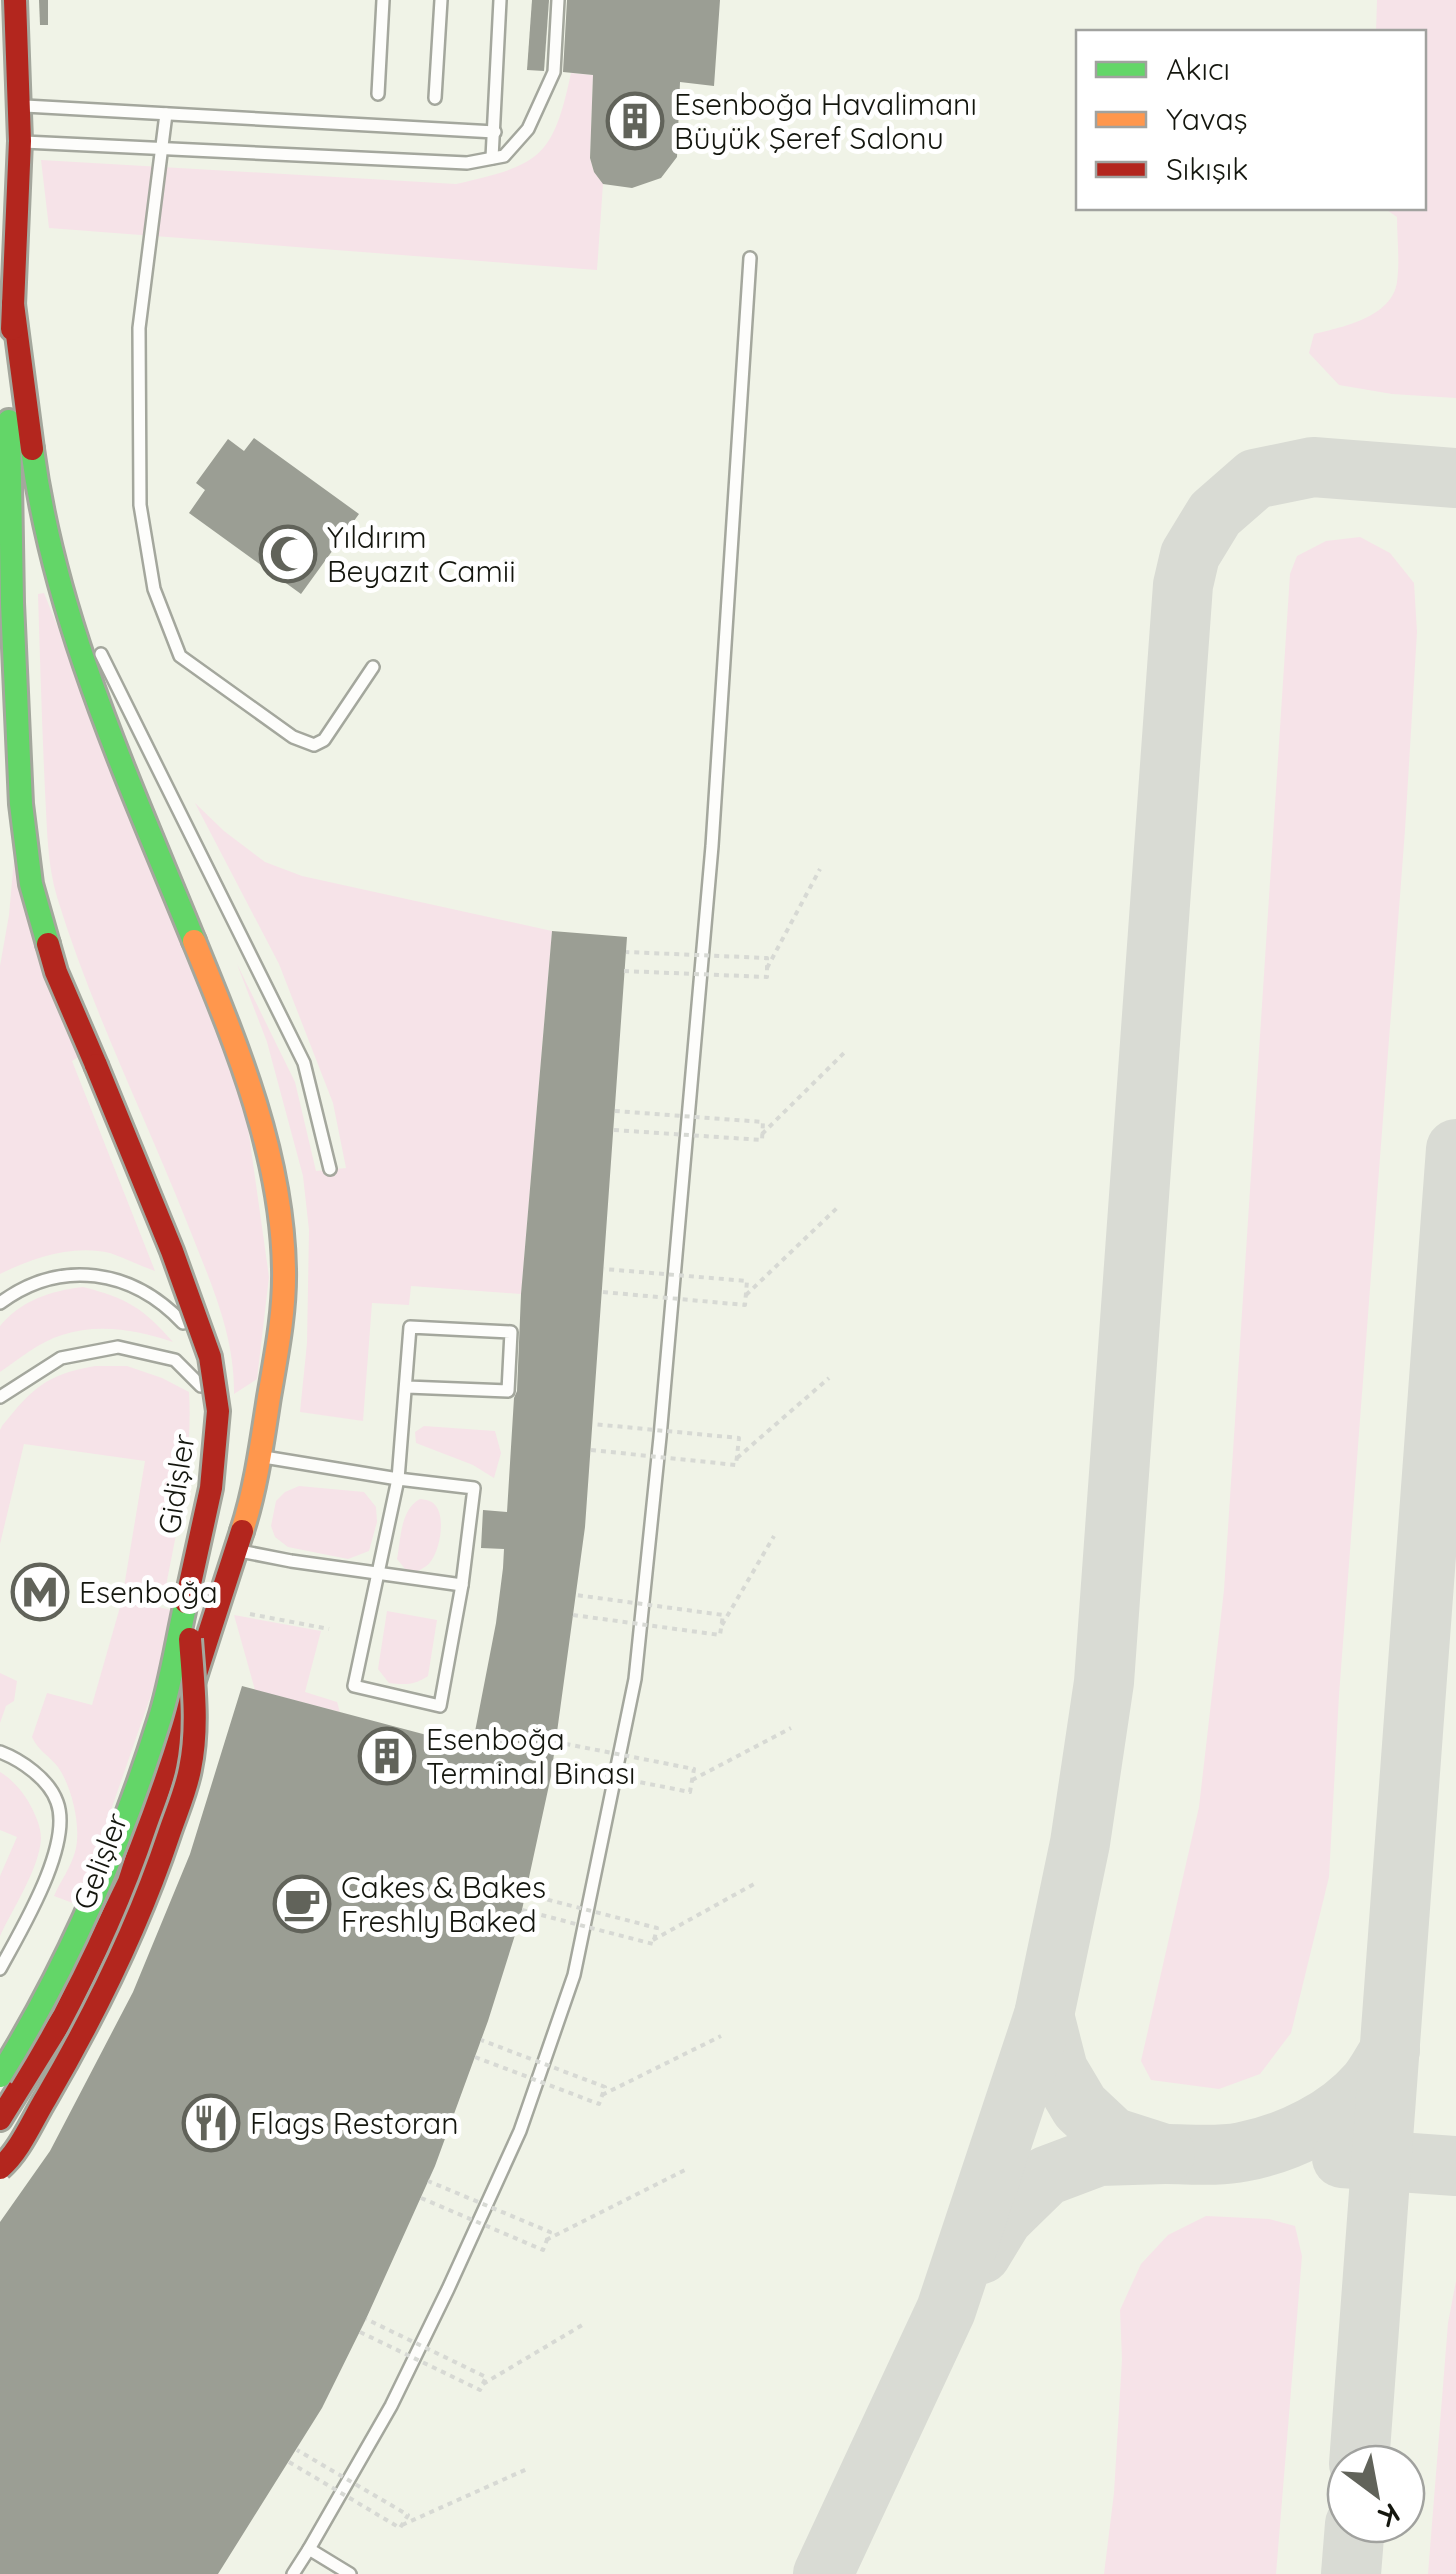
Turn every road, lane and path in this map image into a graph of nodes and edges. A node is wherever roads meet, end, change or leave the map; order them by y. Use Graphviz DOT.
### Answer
graph roads {
  1 [pos="15,0"];
  2 [pos="383,0"];
  3 [pos="440,0"];
  4 [pos="500,0"];
  5 [pos="558,0"];
  6 [pos="378,94"];
  7 [pos="435,98"];
  8 [pos="10,106"];
  9 [pos="166,114"];
  10 [pos="495,132"];
  11 [pos="10,142"];
  12 [pos="161,148"];
  13 [pos="492,158"];
  14 [pos="750,258"];
  15 [pos="14,304"];
  16 [pos="42,521"];
  17 [pos="12,603"];
  18 [pos="81,609"];
  19 [pos="96,644"];
  20 [pos="372,667"];
  21 [pos="1,817"];
  22 [pos="820,869"];
  23 [pos="626,952"];
  24 [pos="767,968"];
  25 [pos="624,971"];
  26 [pos="847,1050"];
  27 [pos="615,1111"];
  28 [pos="614,1130"];
  29 [pos="762,1134"];
  30 [pos="330,1169"];
  31 [pos="837,1208"];
  32 [pos="604,1269"];
  33 [pos="603,1292"];
  34 [pos="746,1295"];
  35 [pos="0,1303"];
  36 [pos="210,1357"];
  37 [pos="828,1378"];
  38 [pos="407,1386"];
  39 [pos="0,1397"];
  40 [pos="593,1424"];
  41 [pos="226,1443"];
  42 [pos="591,1450"];
  43 [pos="260,1457"];
  44 [pos="737,1458"];
  45 [pos="398,1479"];
  46 [pos="774,1536"];
  47 [pos="236,1550"];
  48 [pos="194,1557"];
  49 [pos="379,1575"];
  50 [pos="462,1586"];
  51 [pos="576,1595"];
  52 [pos="573,1615"];
  53 [pos="722,1625"];
  54 [pos="791,1728"];
  55 [pos="556,1742"];
  56 [pos="0,1752"];
  57 [pos="552,1765"];
  58 [pos="692,1780"];
  59 [pos="754,1884"];
  60 [pos="526,1894"];
  61 [pos="522,1910"];
  62 [pos="653,1940"];
  63 [pos="0,1969"];
  64 [pos="721,2036"];
  65 [pos="481,2040"];
  66 [pos="475,2057"];
  67 [pos="0,2076"];
  68 [pos="602,2095"];
  69 [pos="0,2119"];
  70 [pos="0,2168"];
  71 [pos="685,2170"];
  72 [pos="428,2181"];
  73 [pos="421,2198"];
  74 [pos="546,2240"];
  75 [pos="366,2319"];
  76 [pos="584,2324"];
  77 [pos="360,2332"];
  78 [pos="483,2384"];
  79 [pos="297,2450"];
  80 [pos="289,2462"];
  81 [pos="526,2469"];
  82 [pos="402,2525"];
  83 [pos="309,2549"];
  84 [pos="293,2574"];
  85 [pos="350,2574"];
  1 -- 8 [label="highway"];
  2 -- 6 [label="lane"];
  3 -- 7 [label="lane"];
  4 -- 10 [label="lane"];
  5 -- 13 [label="lane"];
  8 -- 9 [label="lane"];
  8 -- 11 [label="highway"];
  9 -- 10 [label="lane"];
  9 -- 12 [label="lane"];
  10 -- 13 [label="lane"];
  11 -- 12 [label="lane"];
  11 -- 15 [label="highway"];
  12 -- 13 [label="lane"];
  12 -- 20 [label="lane"];
  14 -- 83 [label="lane"];
  15 -- 16 [label="highway, Gelişler"];
  15 -- 17 [label="highway"];
  16 -- 18 [label="lane"];
  16 -- 43 [label="highway, Gelişler"];
  17 -- 21 [label="highway"];
  17 -- 36 [label="highway, Gidişler, bridge"];
  19 -- 30 [label="lane"];
  22 -- 24 [label="path"];
  23 -- 24 [label="path, bridge"];
  24 -- 25 [label="path, bridge"];
  26 -- 29 [label="path"];
  27 -- 29 [label="path, bridge"];
  28 -- 29 [label="path, bridge"];
  31 -- 34 [label="path"];
  32 -- 34 [label="path, bridge"];
  33 -- 34 [label="path, bridge"];
  35 -- 36 [label="lane"];
  36 -- 48 [label="highway, Gidişler, bridge"];
  37 -- 44 [label="path"];
  38 -- 38 [label="lane"];
  38 -- 45 [label="lane"];
  39 -- 41 [label="lane"];
  40 -- 44 [label="path, bridge"];
  42 -- 44 [label="path, bridge"];
  43 -- 45 [label="lane"];
  43 -- 47 [label="highway, Gelişler"];
  45 -- 49 [label="lane"];
  45 -- 50 [label="lane"];
  46 -- 53 [label="path"];
  47 -- 49 [label="lane"];
  47 -- 69 [label="highway, Gelişler"];
  48 -- 67 [label="highway, Gidişler, bridge"];
  48 -- 70 [label="highway, bridge"];
  49 -- 50 [label="lane"];
  49 -- 50 [label="lane"];
  51 -- 53 [label="path, bridge"];
  52 -- 53 [label="path, bridge"];
  54 -- 58 [label="path"];
  55 -- 58 [label="path, bridge"];
  56 -- 63 [label="lane"];
  57 -- 58 [label="path, bridge"];
  59 -- 62 [label="path"];
  60 -- 62 [label="path, bridge"];
  61 -- 62 [label="path, bridge"];
  64 -- 68 [label="path"];
  65 -- 68 [label="path, bridge"];
  66 -- 68 [label="path, bridge"];
  71 -- 74 [label="path"];
  72 -- 74 [label="path, bridge"];
  73 -- 74 [label="path, bridge"];
  75 -- 78 [label="path, bridge"];
  76 -- 78 [label="path"];
  77 -- 78 [label="path, bridge"];
  79 -- 82 [label="path, bridge"];
  80 -- 82 [label="path, bridge"];
  81 -- 82 [label="path"];
  83 -- 84 [label="lane"];
  83 -- 85 [label="lane"];
}
